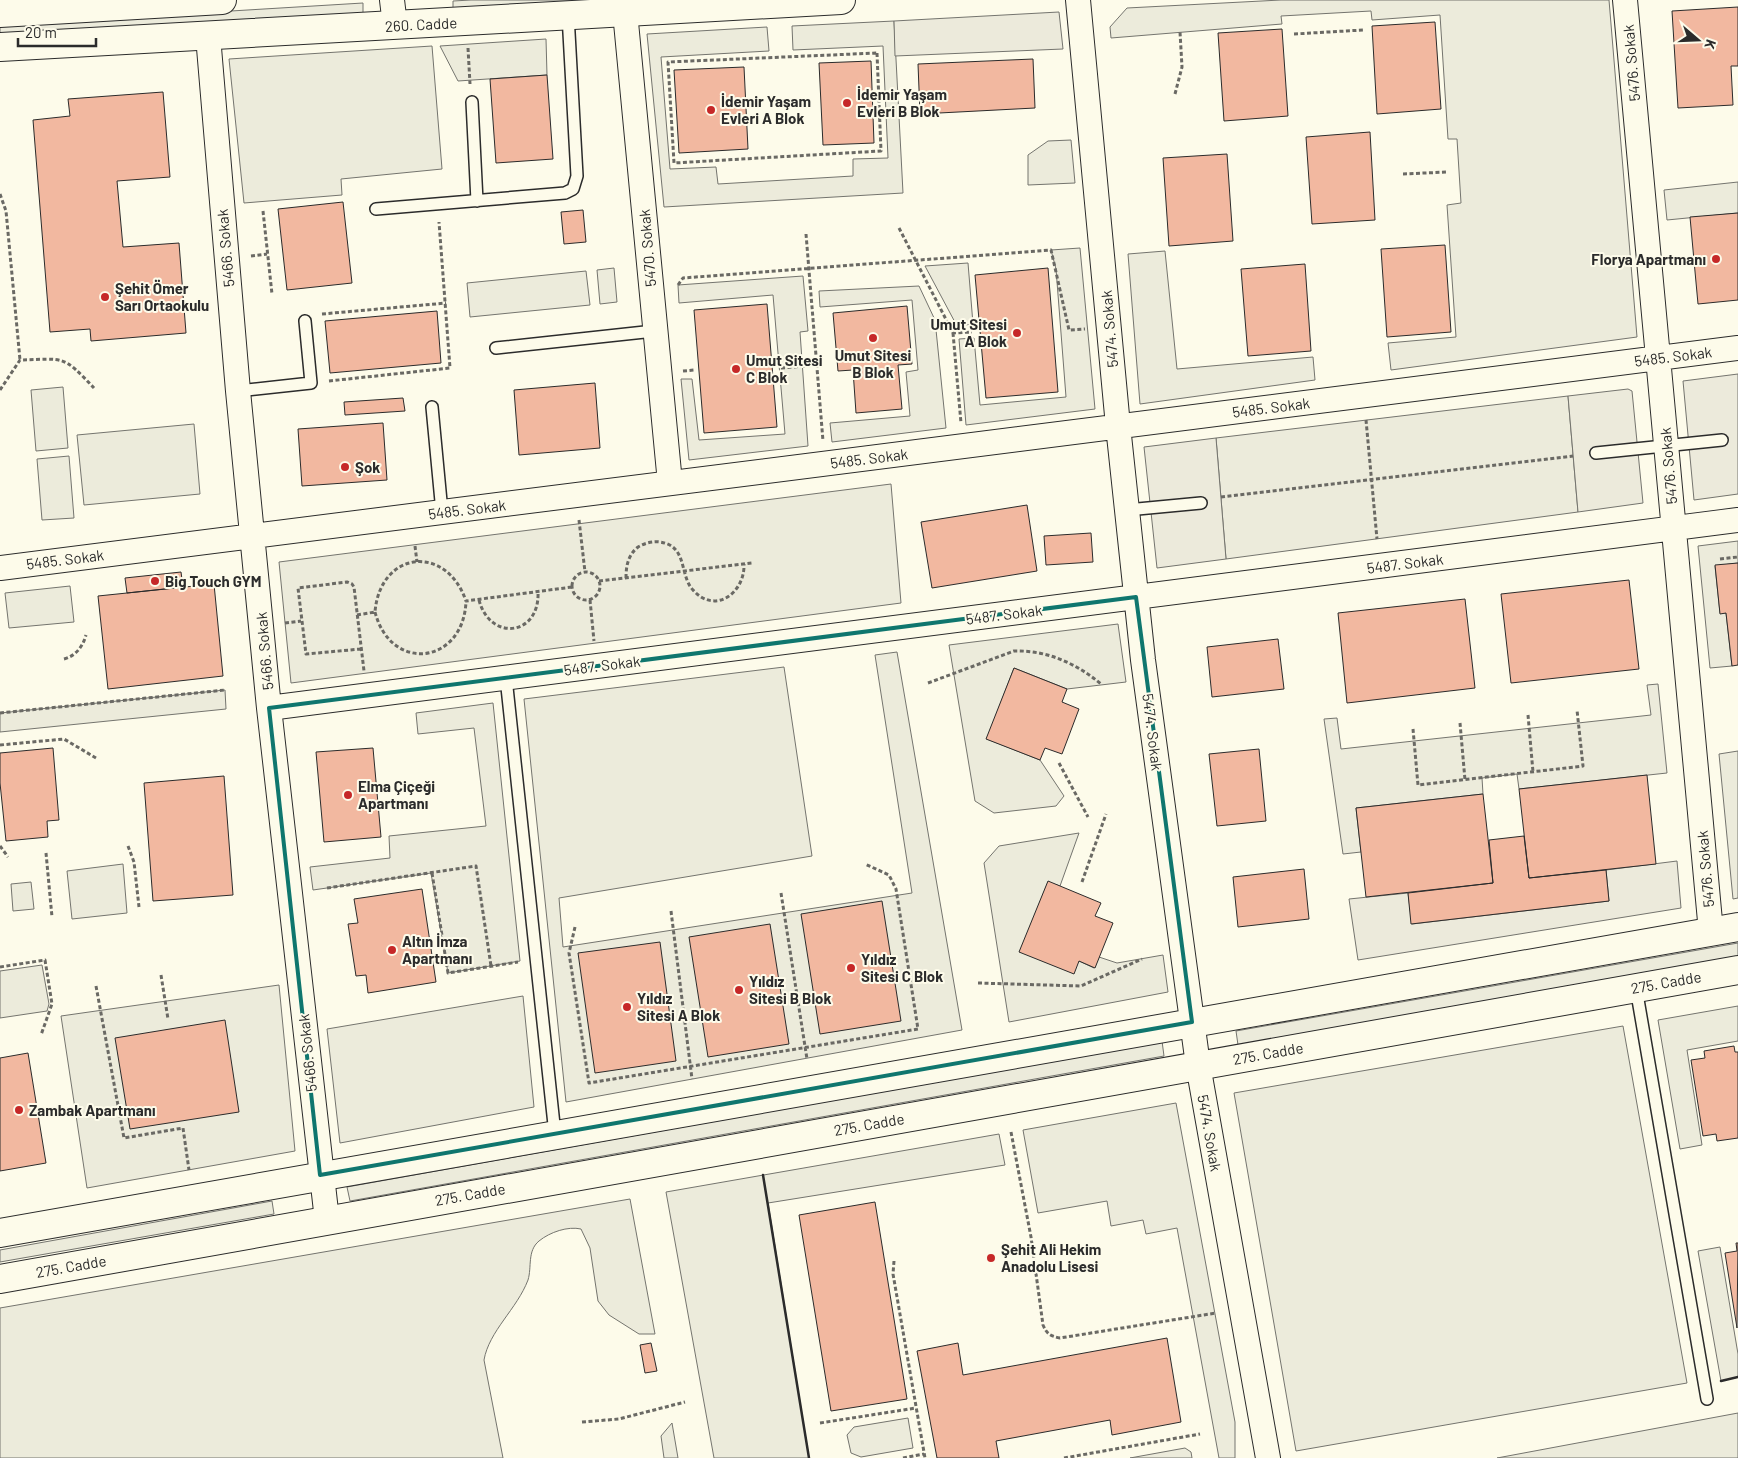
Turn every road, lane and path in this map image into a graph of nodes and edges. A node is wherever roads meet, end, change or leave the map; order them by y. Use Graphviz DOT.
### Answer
graph roads {
  1 [pos="222,0"];
  2 [pos="841,0"];
  3 [pos="1078,0"];
  4 [pos="1625,0"];
  5 [pos="9,9"];
  6 [pos="625,12"];
  7 [pos="394,13"];
  8 [pos="568,15"];
  9 [pos="1363,30"];
  10 [pos="1180,32"];
  11 [pos="1294,34"];
  12 [pos="208,36"];
  13 [pos="468,44"];
  14 [pos="0,47"];
  15 [pos="1175,94"];
  16 [pos="472,102"];
  17 [pos="881,151"];
  18 [pos="1447,172"];
  19 [pos="1403,174"];
  20 [pos="0,194"];
  21 [pos="477,201"];
  22 [pos="437,204"];
  23 [pos="376,209"];
  24 [pos="263,211"];
  25 [pos="899,228"];
  26 [pos="806,234"];
  27 [pos="268,254"];
  28 [pos="249,256"];
  29 [pos="915,260"];
  30 [pos="809,268"];
  31 [pos="272,294"];
  32 [pos="678,294"];
  33 [pos="446,303"];
  34 [pos="306,321"];
  35 [pos="1088,329"];
  36 [pos="654,331"];
  37 [pos="972,332"];
  38 [pos="953,333"];
  39 [pos="496,348"];
  40 [pos="1738,348"];
  41 [pos="1658,358"];
  42 [pos="20,360"];
  43 [pos="685,361"];
  44 [pos="817,365"];
  45 [pos="781,368"];
  46 [pos="694,370"];
  47 [pos="686,371"];
  48 [pos="680,372"];
  49 [pos="311,383"];
  50 [pos="94,388"];
  51 [pos="0,390"];
  52 [pos="238,391"];
  53 [pos="432,407"];
  54 [pos="1366,420"];
  55 [pos="961,426"];
  56 [pos="1118,426"];
  57 [pos="1722,440"];
  58 [pos="823,444"];
  59 [pos="1666,445"];
  60 [pos="1596,453"];
  61 [pos="1573,456"];
  62 [pos="1372,480"];
  63 [pos="670,483"];
  64 [pos="575,495"];
  65 [pos="1221,498"];
  66 [pos="1201,503"];
  67 [pos="1127,510"];
  68 [pos="442,512"];
  69 [pos="1738,520"];
  70 [pos="1674,528"];
  71 [pos="253,536"];
  72 [pos="1377,539"];
  73 [pos="415,546"];
  74 [pos="1738,557"];
  75 [pos="1720,559"];
  76 [pos="417,562"];
  77 [pos="752,563"];
  78 [pos="744,564"];
  79 [pos="0,568"];
  80 [pos="685,571"];
  81 [pos="585,572"];
  82 [pos="626,578"];
  83 [pos="599,581"];
  84 [pos="572,587"];
  85 [pos="538,592"];
  86 [pos="1136,597"];
  87 [pos="479,599"];
  88 [pos="590,600"];
  89 [pos="466,601"];
  90 [pos="375,612"];
  91 [pos="357,615"];
  92 [pos="301,621"];
  93 [pos="285,623"];
  94 [pos="86,635"];
  95 [pos="361,649"];
  96 [pos="420,654"];
  97 [pos="64,660"];
  98 [pos="421,660"];
  99 [pos="597,666"];
  100 [pos="364,674"];
  101 [pos="506,678"];
  102 [pos="928,683"];
  103 [pos="1101,684"];
  104 [pos="225,690"];
  105 [pos="269,708"];
  106 [pos="1577,710"];
  107 [pos="0,713"];
  108 [pos="1528,715"];
  109 [pos="1460,723"];
  110 [pos="1413,729"];
  111 [pos="0,745"];
  112 [pos="96,758"];
  113 [pos="1060,763"];
  114 [pos="1533,772"];
  115 [pos="1466,780"];
  116 [pos="1106,814"];
  117 [pos="1088,817"];
  118 [pos="0,846"];
  119 [pos="128,846"];
  120 [pos="46,853"];
  121 [pos="8,857"];
  122 [pos="865,864"];
  123 [pos="432,873"];
  124 [pos="1082,882"];
  125 [pos="327,888"];
  126 [pos="781,893"];
  127 [pos="139,907"];
  128 [pos="671,911"];
  129 [pos="52,917"];
  130 [pos="575,927"];
  131 [pos="1738,928"];
  132 [pos="1711,932"];
  133 [pos="536,959"];
  134 [pos="1142,959"];
  135 [pos="491,966"];
  136 [pos="0,967"];
  137 [pos="1738,970"];
  138 [pos="161,975"];
  139 [pos="978,984"];
  140 [pos="96,986"];
  141 [pos="1636,988"];
  142 [pos="168,1020"];
  143 [pos="1192,1022"];
  144 [pos="41,1035"];
  145 [pos="805,1048"];
  146 [pos="807,1058"];
  147 [pos="1198,1065"];
  148 [pos="690,1067"];
  149 [pos="692,1079"];
  150 [pos="1011,1132"];
  151 [pos="555,1134"];
  152 [pos="189,1170"];
  153 [pos="320,1175"];
  154 [pos="327,1220"];
  155 [pos="0,1233"];
  156 [pos="894,1261"];
  157 [pos="0,1279"];
  158 [pos="1216,1313"];
  159 [pos="1707,1399"];
  160 [pos="685,1402"];
  161 [pos="916,1408"];
  162 [pos="582,1422"];
  163 [pos="820,1423"];
  164 [pos="1200,1434"];
  165 [pos="924,1456"];
  166 [pos="903,1458"];
  167 [pos="1064,1458"];
  168 [pos="1268,1458"];
  1 -- 5 [label="street"];
  2 -- 6 [label="street, 260. Cadde"];
  3 -- 56 [label="street, 5474. Sokak"];
  4 -- 41 [label="street, 5476. Sokak"];
  6 -- 8 [label="street, 260. Cadde"];
  6 -- 36 [label="street, 5470. Sokak"];
  7 -- 8 [label="street, 260. Cadde"];
  7 -- 12 [label="street, 260. Cadde"];
  8 -- 21 [label="lane"];
  9 -- 11 [label="path"];
  10 -- 15 [label="path"];
  12 -- 14 [label="street, 260. Cadde"];
  12 -- 52 [label="street, 5466. Sokak"];
  13 -- 16 [label="path"];
  16 -- 21 [label="lane"];
  17 -- 17 [label="path"];
  18 -- 19 [label="path"];
  20 -- 42 [label="path"];
  21 -- 22 [label="lane"];
  22 -- 23 [label="lane"];
  22 -- 33 [label="path"];
  24 -- 27 [label="path"];
  25 -- 29 [label="path"];
  26 -- 30 [label="path"];
  27 -- 28 [label="path"];
  27 -- 31 [label="path"];
  29 -- 30 [label="path"];
  29 -- 35 [label="path"];
  29 -- 38 [label="path"];
  30 -- 32 [label="path"];
  30 -- 44 [label="path"];
  33 -- 34 [label="path"];
  33 -- 49 [label="path"];
  34 -- 49 [label="lane"];
  36 -- 39 [label="lane"];
  36 -- 63 [label="street, 5470. Sokak"];
  37 -- 38 [label="path"];
  38 -- 55 [label="path"];
  40 -- 41 [label="street, 5485. Sokak"];
  41 -- 56 [label="street, 5485. Sokak"];
  41 -- 59 [label="street, 5476. Sokak"];
  42 -- 50 [label="path"];
  42 -- 51 [label="path"];
  43 -- 47 [label="path"];
  44 -- 45 [label="path"];
  44 -- 58 [label="path"];
  46 -- 47 [label="path"];
  47 -- 48 [label="path"];
  49 -- 52 [label="lane"];
  52 -- 71 [label="street, 5466. Sokak"];
  53 -- 68 [label="lane"];
  54 -- 62 [label="path"];
  56 -- 63 [label="street, 5485. Sokak"];
  56 -- 67 [label="street, 5474. Sokak"];
  57 -- 59 [label="lane"];
  59 -- 60 [label="lane"];
  59 -- 70 [label="street, 5476. Sokak"];
  61 -- 62 [label="path"];
  62 -- 65 [label="path"];
  62 -- 72 [label="path"];
  63 -- 64 [label="street, 5485. Sokak"];
  64 -- 68 [label="street, 5485. Sokak"];
  64 -- 81 [label="path"];
  66 -- 67 [label="lane"];
  67 -- 86 [label="street, 5474. Sokak"];
  68 -- 71 [label="street, 5485. Sokak"];
  69 -- 70 [label="street, 5487. Sokak"];
  70 -- 86 [label="street, 5487. Sokak"];
  70 -- 132 [label="street, 5476. Sokak"];
  71 -- 79 [label="street, 5485. Sokak"];
  71 -- 105 [label="street, 5466. Sokak"];
  73 -- 76 [label="path"];
  74 -- 75 [label="path"];
  76 -- 89 [label="path"];
  76 -- 90 [label="path"];
  77 -- 78 [label="path"];
  78 -- 80 [label="path"];
  78 -- 80 [label="path"];
  80 -- 82 [label="path"];
  80 -- 82 [label="path"];
  81 -- 83 [label="path"];
  81 -- 84 [label="path"];
  82 -- 83 [label="path"];
  83 -- 88 [label="path"];
  84 -- 85 [label="path"];
  84 -- 88 [label="path"];
  85 -- 87 [label="path"];
  85 -- 87 [label="path"];
  86 -- 99 [label="street, 5487. Sokak"];
  86 -- 143 [label="street, 5474. Sokak"];
  87 -- 89 [label="path"];
  88 -- 99 [label="path"];
  89 -- 96 [label="path"];
  90 -- 91 [label="path"];
  90 -- 96 [label="path"];
  91 -- 92 [label="path"];
  91 -- 95 [label="path"];
  92 -- 93 [label="path"];
  92 -- 95 [label="path"];
  94 -- 97 [label="path"];
  95 -- 100 [label="path"];
  96 -- 98 [label="path"];
  99 -- 101 [label="street, 5487. Sokak"];
  101 -- 105 [label="street, 5487. Sokak"];
  101 -- 133 [label="lane"];
  102 -- 103 [label="path"];
  104 -- 107 [label="path"];
  105 -- 153 [label="street, 5466. Sokak"];
  106 -- 114 [label="path"];
  108 -- 114 [label="path"];
  109 -- 115 [label="path"];
  110 -- 115 [label="path"];
  111 -- 112 [label="path"];
  113 -- 117 [label="path"];
  114 -- 115 [label="path"];
  116 -- 124 [label="path"];
  118 -- 121 [label="path"];
  119 -- 127 [label="path"];
  120 -- 129 [label="path"];
  122 -- 145 [label="path"];
  123 -- 125 [label="path"];
  123 -- 135 [label="path"];
  123 -- 135 [label="path"];
  126 -- 145 [label="path"];
  128 -- 148 [label="path"];
  130 -- 148 [label="path"];
  131 -- 132 [label="street"];
  132 -- 143 [label="street"];
  133 -- 135 [label="path"];
  133 -- 151 [label="lane"];
  134 -- 139 [label="path"];
  136 -- 144 [label="path"];
  137 -- 141 [label="street, 275. Cadde"];
  138 -- 142 [label="path"];
  140 -- 152 [label="path"];
  141 -- 147 [label="street, 275. Cadde"];
  141 -- 159 [label="lane"];
  143 -- 147 [label="street, 5474. Sokak"];
  143 -- 151 [label="street"];
  145 -- 146 [label="path"];
  145 -- 148 [label="path"];
  147 -- 154 [label="street, 275. Cadde"];
  147 -- 168 [label="street, 5474. Sokak"];
  148 -- 149 [label="path"];
  150 -- 158 [label="path"];
  151 -- 153 [label="street"];
  153 -- 154 [label="street, 5466. Sokak"];
  153 -- 155 [label="street"];
  154 -- 157 [label="street, 275. Cadde"];
  156 -- 161 [label="path"];
  160 -- 162 [label="path"];
  161 -- 163 [label="path"];
  161 -- 165 [label="path"];
  164 -- 167 [label="path"];
  165 -- 166 [label="path"];
}
